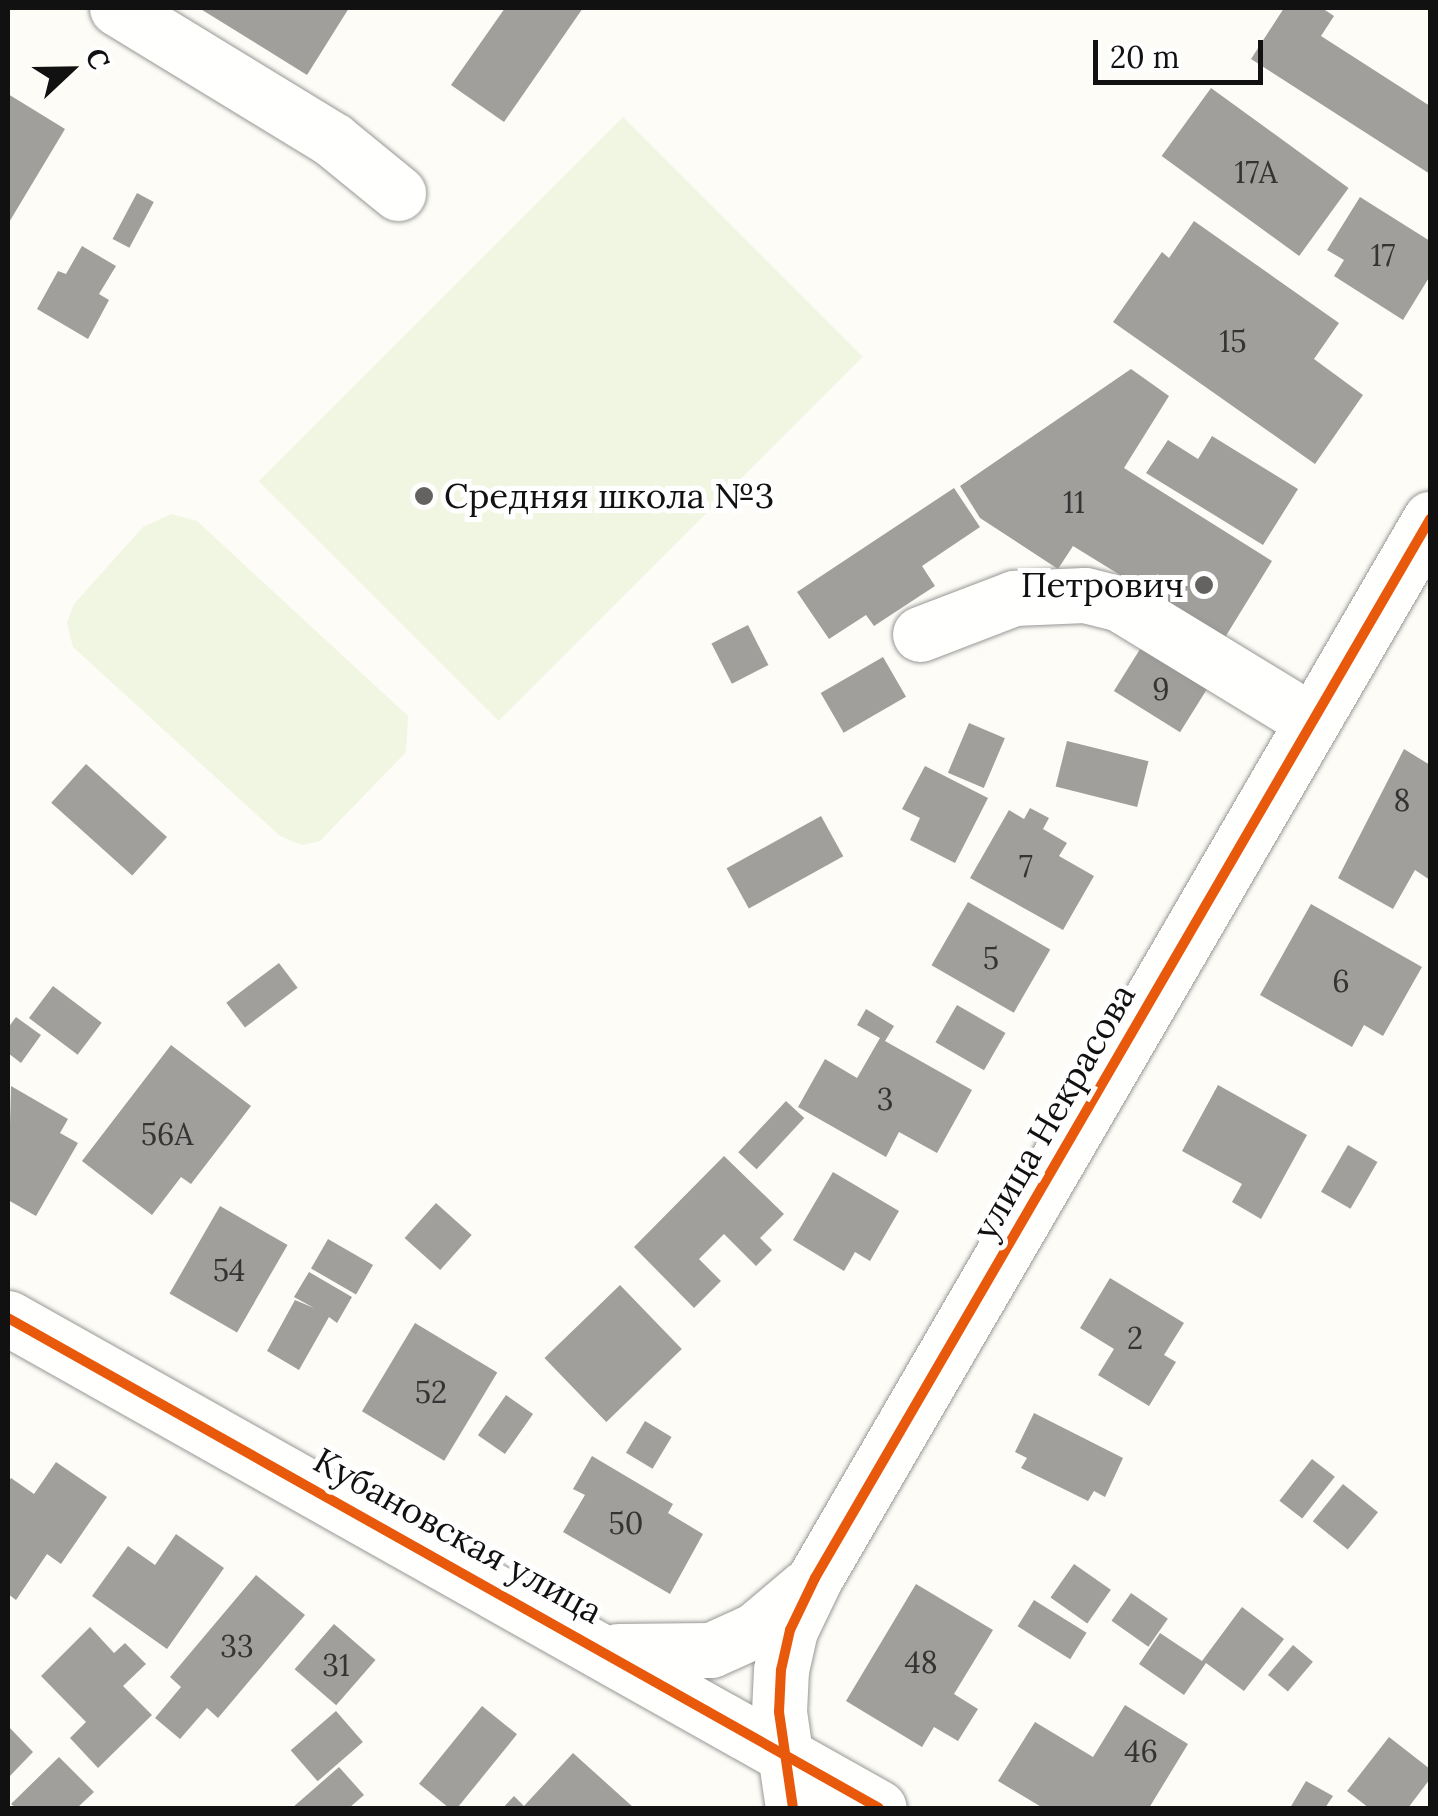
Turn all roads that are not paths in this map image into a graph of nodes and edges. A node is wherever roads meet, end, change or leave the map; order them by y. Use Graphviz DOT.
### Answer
graph roads {
  1 [pos="117,8"];
  2 [pos="398,193"];
  3 [pos="1430,519"];
  4 [pos="920,634"];
  5 [pos="1312,721"];
  6 [pos="8,1318"];
  7 [pos="816,1578"];
  8 [pos="608,1651"];
  9 [pos="784,1750"];
  10 [pos="793,1808"];
  11 [pos="880,1808"];
  1 -- 2 [label="street"];
  3 -- 5 [label="street, улица Некрасова"];
  4 -- 5 [label="street"];
  5 -- 7 [label="street, улица Некрасова"];
  6 -- 8 [label="street, Кубановская улица"];
  7 -- 8 [label="street"];
  7 -- 9 [label="street, улица Некрасова"];
  8 -- 9 [label="street, Кубановская улица"];
  9 -- 10 [label="street, улица Некрасова"];
  9 -- 11 [label="street, Кубановская улица"];
}
